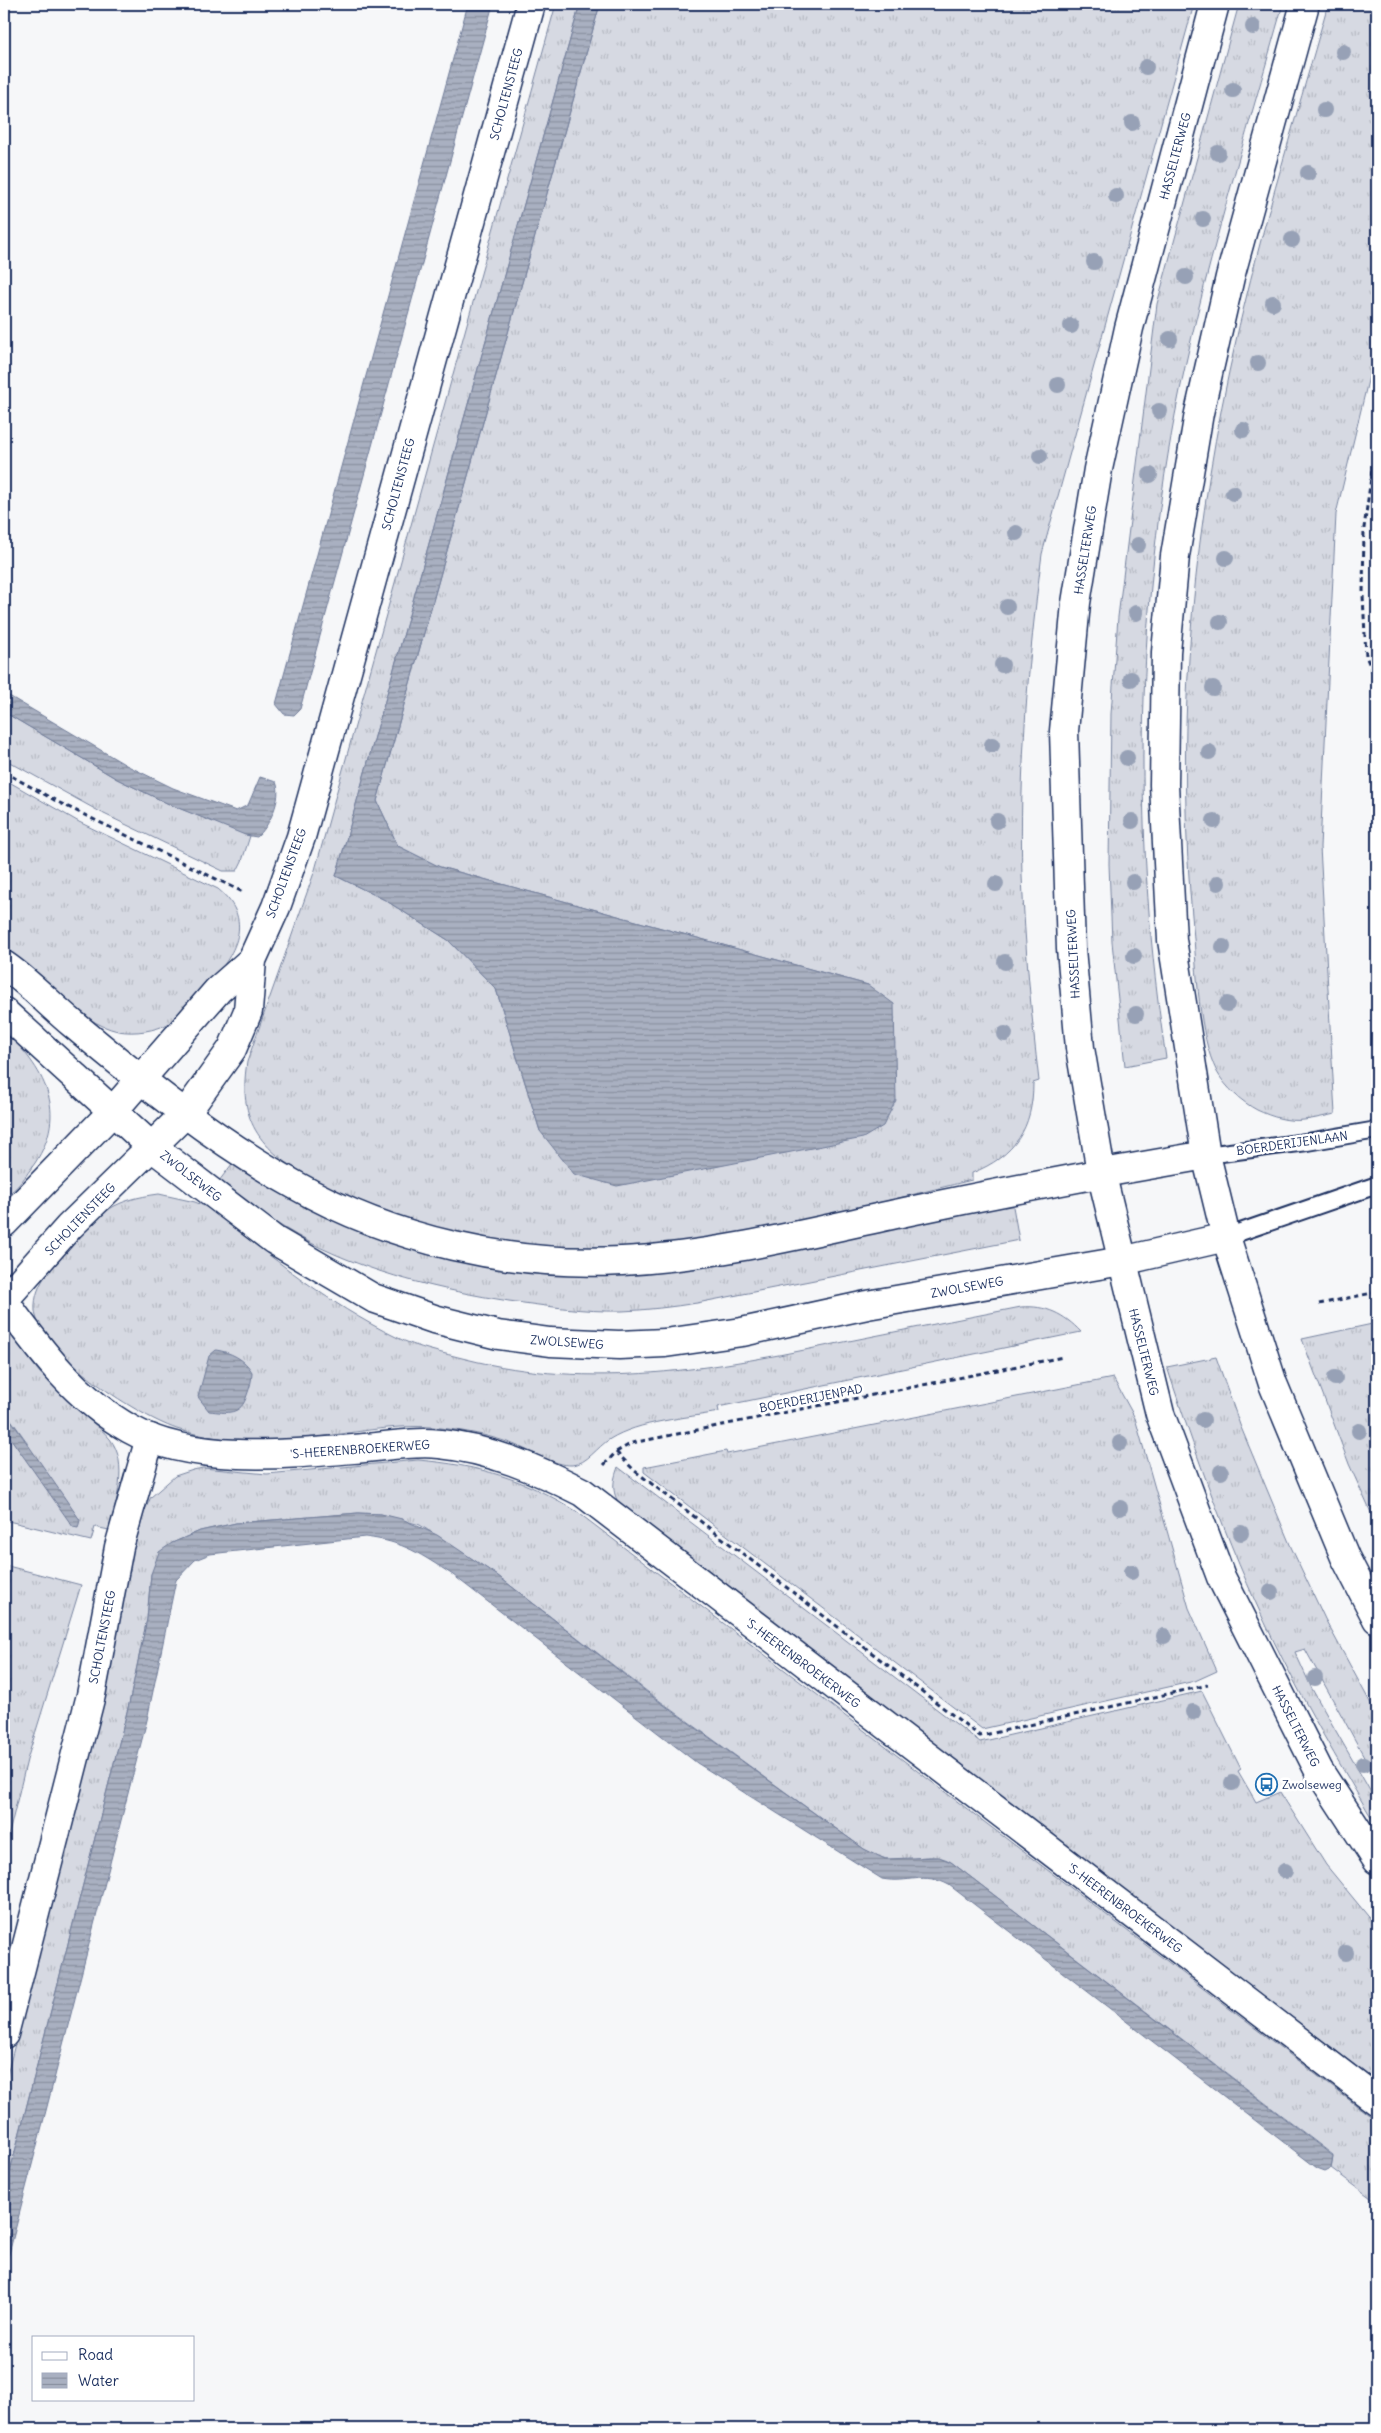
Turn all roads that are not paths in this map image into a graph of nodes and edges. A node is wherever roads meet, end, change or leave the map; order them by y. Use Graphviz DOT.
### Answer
graph roads {
  1 [pos="531,4"];
  2 [pos="1215,4"];
  3 [pos="1305,4"];
  4 [pos="252,960"];
  5 [pos="4,965"];
  6 [pos="4,1012"];
  7 [pos="139,1078"];
  8 [pos="112,1111"];
  9 [pos="186,1113"];
  10 [pos="1377,1130"];
  11 [pos="152,1147"];
  12 [pos="1206,1155"];
  13 [pos="1102,1172"];
  14 [pos="1377,1185"];
  15 [pos="4,1222"];
  16 [pos="1226,1238"];
  17 [pos="1122,1260"];
  18 [pos="4,1300"];
  19 [pos="150,1438"];
  20 [pos="1377,1619"];
  21 [pos="1377,1860"];
  22 [pos="4,2034"];
  23 [pos="1377,2101"];
  1 -- 4 [label="main road, SCHOLTENSTEEG"];
  2 -- 13 [label="main road, HASSELTERWEG"];
  3 -- 12 [label="main road"];
  4 -- 7 [label="main road, SCHOLTENSTEEG"];
  4 -- 9 [label="main road, SCHOLTENSTEEG"];
  5 -- 7 [label="main road"];
  6 -- 8 [label="main road, ZWOLSEWEG"];
  7 -- 8 [label="main road, SCHOLTENSTEEG"];
  7 -- 9 [label="main road"];
  8 -- 11 [label="main road, ZWOLSEWEG"];
  8 -- 15 [label="main road, SCHOLTENSTEEG"];
  9 -- 11 [label="main road, SCHOLTENSTEEG"];
  9 -- 13 [label="main road"];
  10 -- 12 [label="lane, BOERDERIJENLAAN"];
  11 -- 17 [label="main road, ZWOLSEWEG"];
  11 -- 18 [label="main road, SCHOLTENSTEEG"];
  12 -- 13 [label="main road"];
  12 -- 16 [label="main road"];
  13 -- 17 [label="main road, HASSELTERWEG"];
  14 -- 16 [label="lane"];
  16 -- 17 [label="main road, ZWOLSEWEG"];
  16 -- 20 [label="main road"];
  17 -- 21 [label="main road, HASSELTERWEG"];
  18 -- 19 [label="main road, SCHOLTENSTEEG"];
  19 -- 22 [label="main road, SCHOLTENSTEEG"];
  19 -- 23 [label="main road, 'S-HEERENBROEKERWEG"];
}
